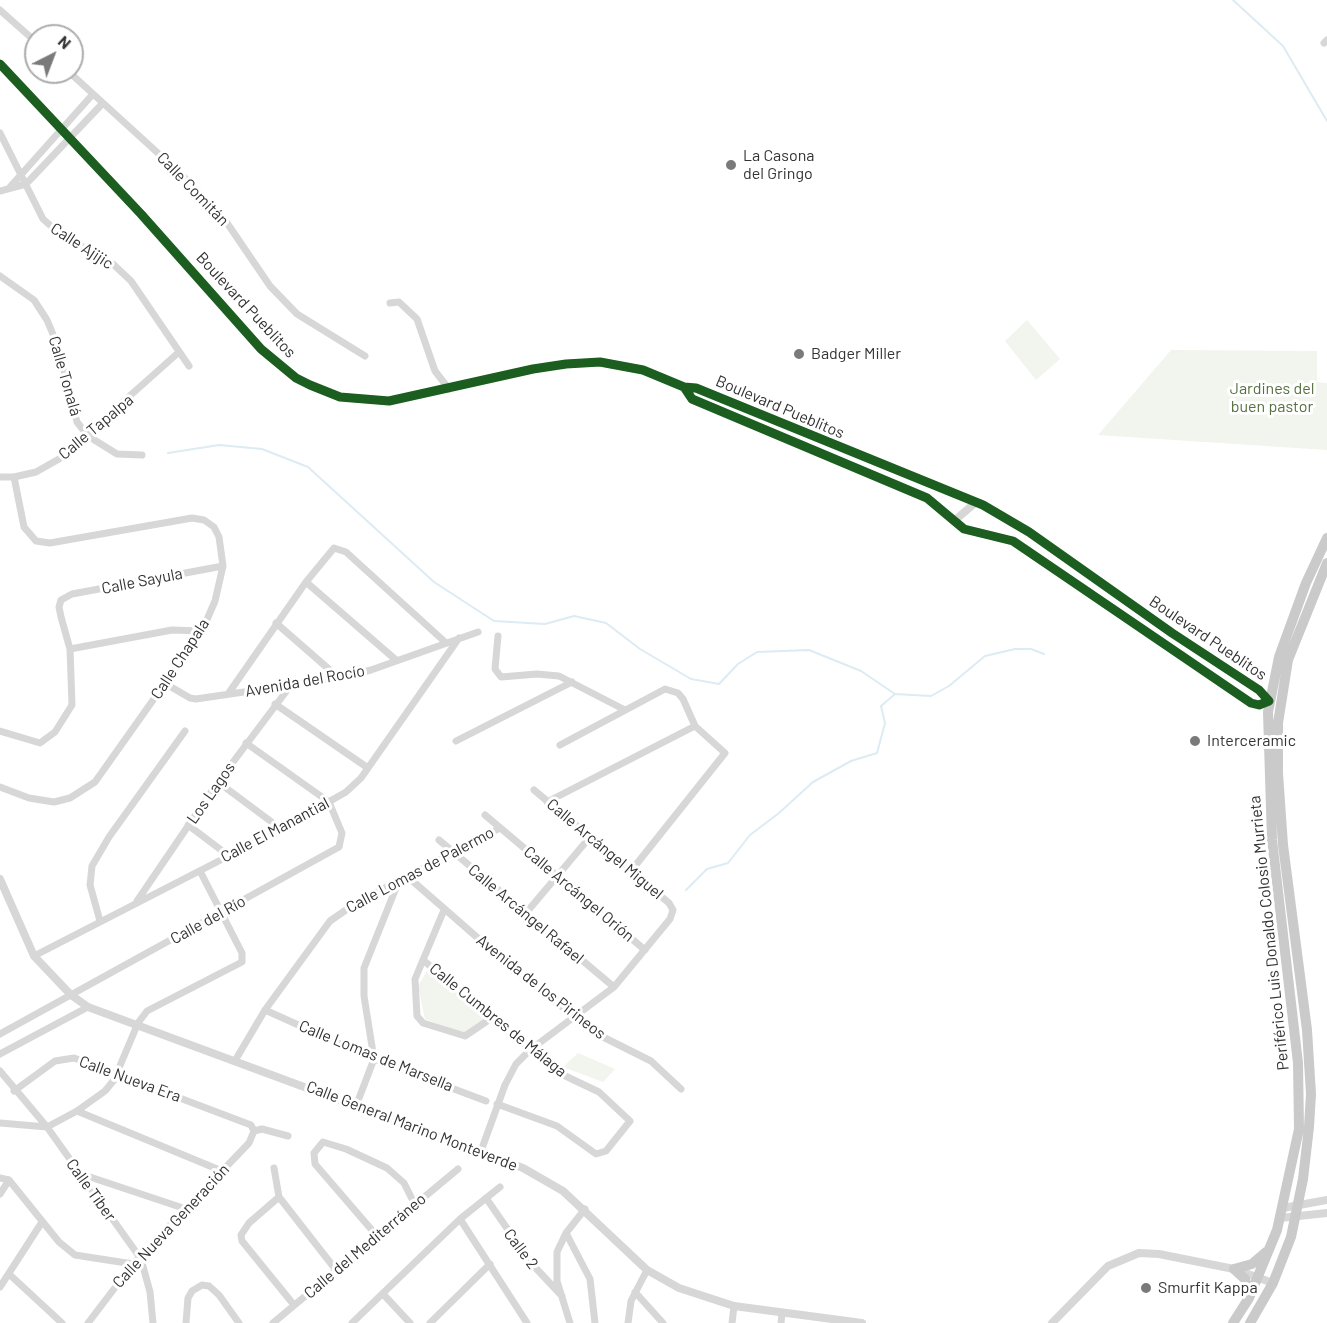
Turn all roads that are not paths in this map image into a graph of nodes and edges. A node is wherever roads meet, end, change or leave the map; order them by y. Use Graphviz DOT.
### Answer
graph roads {
  1 [pos="0,10"];
  2 [pos="24,31"];
  3 [pos="0,64"];
  4 [pos="82,84"];
  5 [pos="93,94"];
  6 [pos="103,103"];
  7 [pos="61,129"];
  8 [pos="0,132"];
  9 [pos="70,138"];
  10 [pos="24,179"];
  11 [pos="10,187"];
  12 [pos="0,191"];
  13 [pos="0,276"];
  14 [pos="390,303"];
  15 [pos="179,352"];
  16 [pos="365,356"];
  17 [pos="189,366"];
  18 [pos="684,387"];
  19 [pos="449,389"];
  20 [pos="88,436"];
  21 [pos="822,441"];
  22 [pos="817,454"];
  23 [pos="142,455"];
  24 [pos="0,477"];
  25 [pos="14,477"];
  26 [pos="975,502"];
  27 [pos="954,521"];
  28 [pos="1327,538"];
  29 [pos="1327,562"];
  30 [pos="223,566"];
  31 [pos="306,582"];
  32 [pos="1142,611"];
  33 [pos="276,623"];
  34 [pos="1135,623"];
  35 [pos="202,631"];
  36 [pos="478,632"];
  37 [pos="1172,633"];
  38 [pos="498,636"];
  39 [pos="459,638"];
  40 [pos="445,642"];
  41 [pos="1165,644"];
  42 [pos="70,649"];
  43 [pos="396,660"];
  44 [pos="339,678"];
  45 [pos="572,682"];
  46 [pos="166,684"];
  47 [pos="291,685"];
  48 [pos="1283,687"];
  49 [pos="228,694"];
  50 [pos="1269,701"];
  51 [pos="275,704"];
  52 [pos="625,711"];
  53 [pos="1278,723"];
  54 [pos="695,726"];
  55 [pos="0,731"];
  56 [pos="185,731"];
  57 [pos="456,741"];
  58 [pos="246,743"];
  59 [pos="560,746"];
  60 [pos="368,768"];
  61 [pos="218,782"];
  62 [pos="0,787"];
  63 [pos="534,790"];
  64 [pos="329,802"];
  65 [pos="547,802"];
  66 [pos="485,815"];
  67 [pos="188,825"];
  68 [pos="500,828"];
  69 [pos="281,829"];
  70 [pos="590,837"];
  71 [pos="439,840"];
  72 [pos="454,853"];
  73 [pos="229,856"];
  74 [pos="200,871"];
  75 [pos="631,871"];
  76 [pos="558,876"];
  77 [pos="408,877"];
  78 [pos="0,879"];
  79 [pos="399,882"];
  80 [pos="136,903"];
  81 [pos="444,910"];
  82 [pos="222,913"];
  83 [pos="526,913"];
  84 [pos="100,921"];
  85 [pos="645,950"];
  86 [pos="34,956"];
  87 [pos="423,960"];
  88 [pos="614,987"];
  89 [pos="71,995"];
  90 [pos="88,1007"];
  91 [pos="265,1010"];
  92 [pos="493,1017"];
  93 [pos="575,1017"];
  94 [pos="138,1023"];
  95 [pos="0,1034"];
  96 [pos="530,1050"];
  97 [pos="0,1054"];
  98 [pos="236,1059"];
  99 [pos="374,1059"];
  100 [pos="0,1071"];
  101 [pos="119,1073"];
  102 [pos="681,1089"];
  103 [pos="14,1091"];
  104 [pos="486,1101"];
  105 [pos="497,1104"];
  106 [pos="356,1106"];
  107 [pos="77,1111"];
  108 [pos="0,1123"];
  109 [pos="47,1128"];
  110 [pos="252,1128"];
  111 [pos="288,1136"];
  112 [pos="481,1151"];
  113 [pos="274,1168"];
  114 [pos="458,1169"];
  115 [pos="222,1171"];
  116 [pos="78,1173"];
  117 [pos="0,1178"];
  118 [pos="9,1180"];
  119 [pos="500,1187"];
  120 [pos="0,1194"];
  121 [pos="279,1197"];
  122 [pos="486,1198"];
  123 [pos="1327,1200"];
  124 [pos="415,1205"];
  125 [pos="186,1209"];
  126 [pos="585,1209"];
  127 [pos="1296,1212"];
  128 [pos="1281,1213"];
  129 [pos="1327,1213"];
  130 [pos="460,1219"];
  131 [pos="42,1222"];
  132 [pos="566,1233"];
  133 [pos="376,1236"];
  134 [pos="1270,1248"];
  135 [pos="141,1258"];
  136 [pos="134,1264"];
  137 [pos="490,1264"];
  138 [pos="1234,1269"];
  139 [pos="336,1270"];
  140 [pos="647,1270"];
  141 [pos="9,1274"];
  142 [pos="1258,1276"];
  143 [pos="1273,1283"];
  144 [pos="0,1287"];
  145 [pos="635,1292"];
  146 [pos="383,1294"];
  147 [pos="562,1296"];
  148 [pos="1248,1298"];
  149 [pos="294,1305"];
  150 [pos="734,1306"];
  151 [pos="782,1313"];
  152 [pos="850,1322"];
  153 [pos="62,1323"];
  154 [pos="88,1323"];
  155 [pos="153,1323"];
  156 [pos="186,1323"];
  157 [pos="239,1323"];
  158 [pos="273,1323"];
  159 [pos="352,1323"];
  160 [pos="410,1323"];
  161 [pos="430,1323"];
  162 [pos="527,1323"];
  163 [pos="570,1323"];
  164 [pos="595,1323"];
  165 [pos="628,1323"];
  166 [pos="663,1323"];
  167 [pos="732,1323"];
  168 [pos="781,1323"];
  169 [pos="862,1323"];
  170 [pos="1052,1323"];
  171 [pos="1233,1323"];
  172 [pos="1250,1323"];
  1 -- 2 [label="street"];
  3 -- 7 [label="street, Boulevard Pueblitos"];
  4 -- 5 [label="street, Calle Comitán"];
  5 -- 6 [label="street, Calle Comitán"];
  5 -- 7 [label="street"];
  6 -- 9 [label="street"];
  6 -- 16 [label="street, Calle Comitán"];
  7 -- 9 [label="street, Boulevard Pueblitos"];
  7 -- 10 [label="street"];
  8 -- 10 [label="street, Calle Ajijic"];
  9 -- 10 [label="street"];
  9 -- 19 [label="street, Boulevard Pueblitos"];
  10 -- 11 [label="street"];
  10 -- 11 [label="street"];
  10 -- 15 [label="street, Calle Ajijic"];
  11 -- 12 [label="street"];
  13 -- 20 [label="street, Calle Tonalá"];
  14 -- 19 [label="street"];
  15 -- 17 [label="street, Calle Ajijic"];
  15 -- 20 [label="street, Calle Tapalpa"];
  18 -- 19 [label="street, Boulevard Pueblitos"];
  18 -- 21 [label="street, Boulevard Pueblitos"];
  18 -- 22 [label="street, Boulevard Pueblitos"];
  20 -- 23 [label="street, Calle Tonalá"];
  20 -- 25 [label="street, Calle Tapalpa"];
  21 -- 22 [label="street"];
  21 -- 26 [label="street, Boulevard Pueblitos"];
  22 -- 27 [label="street, Boulevard Pueblitos"];
  24 -- 25 [label="street, Calle Tapalpa"];
  25 -- 30 [label="street, Calle Chapala"];
  26 -- 27 [label="street"];
  26 -- 32 [label="street, Boulevard Pueblitos"];
  27 -- 34 [label="street, Boulevard Pueblitos"];
  28 -- 50 [label="main road, Periférico Luis Donaldo Colosio Murrieta"];
  29 -- 48 [label="main road, Periférico Luis Donaldo Colosio Murrieta"];
  30 -- 35 [label="street, Calle Chapala"];
  30 -- 42 [label="street, Calle Sayula"];
  31 -- 33 [label="street"];
  31 -- 40 [label="street"];
  31 -- 43 [label="street"];
  32 -- 34 [label="street"];
  32 -- 37 [label="street, Boulevard Pueblitos"];
  33 -- 44 [label="street"];
  33 -- 49 [label="street"];
  34 -- 41 [label="street, Boulevard Pueblitos"];
  35 -- 42 [label="street"];
  35 -- 46 [label="street, Calle Chapala"];
  36 -- 39 [label="street, Avenida del Rocío"];
  37 -- 41 [label="street"];
  37 -- 50 [label="street, Boulevard Pueblitos"];
  38 -- 45 [label="street"];
  39 -- 40 [label="street, Avenida del Rocío"];
  39 -- 60 [label="street, Calle El Manantial"];
  40 -- 43 [label="street, Avenida del Rocío"];
  41 -- 50 [label="street, Boulevard Pueblitos"];
  42 -- 55 [label="street"];
  43 -- 44 [label="street, Avenida del Rocío"];
  44 -- 47 [label="street, Avenida del Rocío"];
  45 -- 52 [label="street"];
  45 -- 57 [label="street"];
  46 -- 49 [label="street, Avenida del Rocío"];
  46 -- 62 [label="street, Calle Chapala"];
  47 -- 49 [label="street, Avenida del Rocío"];
  47 -- 51 [label="street, Los Lagos"];
  48 -- 50 [label="main road"];
  48 -- 53 [label="main road, Periférico Luis Donaldo Colosio Murrieta"];
  50 -- 53 [label="main road"];
  50 -- 128 [label="main road, Periférico Luis Donaldo Colosio Murrieta"];
  51 -- 58 [label="street, Los Lagos"];
  51 -- 60 [label="street"];
  52 -- 54 [label="street"];
  52 -- 59 [label="street"];
  53 -- 127 [label="main road, Periférico Luis Donaldo Colosio Murrieta"];
  54 -- 65 [label="street"];
  54 -- 75 [label="street"];
  56 -- 84 [label="street"];
  58 -- 61 [label="street, Los Lagos"];
  58 -- 64 [label="street"];
  60 -- 64 [label="street, Calle El Manantial"];
  61 -- 67 [label="street, Los Lagos"];
  61 -- 69 [label="street"];
  63 -- 65 [label="street, Calle Arcángel Miguel"];
  64 -- 69 [label="street, Calle El Manantial"];
  64 -- 82 [label="street, Calle del Río"];
  65 -- 70 [label="street, Calle Arcángel Miguel"];
  66 -- 68 [label="street, Calle Arcángel Orión"];
  67 -- 73 [label="street"];
  67 -- 80 [label="street, Los Lagos"];
  68 -- 72 [label="street, Calle Lomas de Palermo"];
  68 -- 76 [label="street, Calle Arcángel Orión"];
  69 -- 73 [label="street, Calle El Manantial"];
  70 -- 75 [label="street, Calle Arcángel Miguel"];
  70 -- 76 [label="street"];
  71 -- 72 [label="street, Calle Arcángel Rafael"];
  72 -- 77 [label="street, Calle Lomas de Palermo"];
  72 -- 83 [label="street, Calle Arcángel Rafael"];
  73 -- 74 [label="street, Calle El Manantial"];
  74 -- 80 [label="street, Calle El Manantial"];
  74 -- 82 [label="street"];
  75 -- 85 [label="street, Calle Arcángel Miguel"];
  76 -- 83 [label="street"];
  76 -- 85 [label="street, Calle Arcángel Orión"];
  77 -- 79 [label="street, Calle Lomas de Palermo"];
  77 -- 81 [label="street, Avenida de los Pirineos"];
  78 -- 86 [label="street, Calle General Marino Monteverde"];
  79 -- 91 [label="street, Calle Lomas de Palermo"];
  79 -- 99 [label="street"];
  80 -- 84 [label="street, Calle El Manantial"];
  81 -- 87 [label="street"];
  81 -- 93 [label="street, Avenida de los Pirineos"];
  82 -- 89 [label="street, Calle del Río"];
  82 -- 94 [label="street"];
  83 -- 88 [label="street, Calle Arcángel Rafael"];
  84 -- 86 [label="street, Calle El Manantial"];
  85 -- 88 [label="street"];
  86 -- 89 [label="street, Calle General Marino Monteverde"];
  87 -- 92 [label="street, Calle Cumbres de Málaga"];
  87 -- 92 [label="street"];
  88 -- 93 [label="street"];
  89 -- 90 [label="street, Calle General Marino Monteverde"];
  89 -- 95 [label="street, Calle del Río"];
  90 -- 94 [label="street, Calle General Marino Monteverde"];
  90 -- 97 [label="street"];
  91 -- 98 [label="street, Calle Lomas de Palermo"];
  91 -- 99 [label="street, Calle Lomas de Marsella"];
  92 -- 96 [label="street, Calle Cumbres de Málaga"];
  93 -- 96 [label="street"];
  93 -- 102 [label="street, Avenida de los Pirineos"];
  94 -- 98 [label="street, Calle General Marino Monteverde"];
  94 -- 101 [label="street"];
  96 -- 105 [label="street"];
  96 -- 105 [label="street, Calle Cumbres de Málaga"];
  98 -- 106 [label="street, Calle General Marino Monteverde"];
  99 -- 104 [label="street, Calle Lomas de Marsella"];
  99 -- 106 [label="street"];
  100 -- 103 [label="street, Calle Tíber"];
  101 -- 103 [label="street, Calle Nueva Era"];
  101 -- 107 [label="street"];
  101 -- 110 [label="street, Calle Nueva Era"];
  103 -- 109 [label="street, Calle Tíber"];
  105 -- 112 [label="street"];
  106 -- 112 [label="street, Calle General Marino Monteverde"];
  107 -- 109 [label="street"];
  107 -- 115 [label="street"];
  108 -- 109 [label="street"];
  109 -- 116 [label="street, Calle Tíber"];
  110 -- 111 [label="street"];
  110 -- 115 [label="street, Calle Nueva Generación"];
  112 -- 126 [label="street, Calle General Marino Monteverde"];
  113 -- 121 [label="street"];
  114 -- 124 [label="street, Calle del Mediterráneo"];
  115 -- 125 [label="street, Calle Nueva Generación"];
  116 -- 125 [label="street"];
  116 -- 135 [label="street, Calle Tíber"];
  117 -- 118 [label="street"];
  118 -- 120 [label="street"];
  118 -- 131 [label="street"];
  119 -- 122 [label="street"];
  121 -- 139 [label="street"];
  121 -- 149 [label="street"];
  122 -- 130 [label="street"];
  122 -- 147 [label="street, Calle 2"];
  123 -- 127 [label="street"];
  124 -- 133 [label="street, Calle del Mediterráneo"];
  124 -- 133 [label="street"];
  125 -- 135 [label="street, Calle Nueva Generación"];
  126 -- 132 [label="street"];
  126 -- 140 [label="street, Calle General Marino Monteverde"];
  127 -- 128 [label="street"];
  127 -- 129 [label="street"];
  127 -- 143 [label="main road, Periférico Luis Donaldo Colosio Murrieta"];
  128 -- 134 [label="main road, Periférico Luis Donaldo Colosio Murrieta"];
  130 -- 137 [label="street"];
  130 -- 146 [label="street"];
  131 -- 136 [label="street"];
  131 -- 141 [label="street"];
  132 -- 147 [label="street"];
  132 -- 164 [label="street"];
  133 -- 139 [label="street, Calle del Mediterráneo"];
  134 -- 138 [label="main road"];
  134 -- 142 [label="main road, Periférico Luis Donaldo Colosio Murrieta"];
  135 -- 136 [label="street, Calle Nueva Generación"];
  135 -- 155 [label="street, Calle Tíber"];
  136 -- 154 [label="street, Calle Nueva Generación"];
  137 -- 161 [label="street"];
  137 -- 162 [label="street"];
  138 -- 142 [label="street"];
  138 -- 148 [label="main road"];
  138 -- 170 [label="street"];
  139 -- 149 [label="street, Calle del Mediterráneo"];
  140 -- 145 [label="street"];
  140 -- 150 [label="street, Calle General Marino Monteverde"];
  141 -- 144 [label="street"];
  141 -- 153 [label="street"];
  142 -- 143 [label="street"];
  142 -- 148 [label="main road, Periférico Luis Donaldo Colosio Murrieta"];
  143 -- 172 [label="main road, Periférico Luis Donaldo Colosio Murrieta"];
  145 -- 165 [label="street"];
  145 -- 166 [label="street"];
  146 -- 159 [label="street"];
  146 -- 160 [label="street"];
  147 -- 163 [label="street"];
  148 -- 171 [label="main road, Periférico Luis Donaldo Colosio Murrieta"];
  149 -- 158 [label="street, Calle del Mediterráneo"];
  150 -- 151 [label="street, Calle General Marino Monteverde"];
  150 -- 167 [label="street"];
  151 -- 152 [label="street, Calle General Marino Monteverde"];
  151 -- 168 [label="street"];
  152 -- 169 [label="street, Calle General Marino Monteverde"];
  156 -- 157 [label="street"];
}
